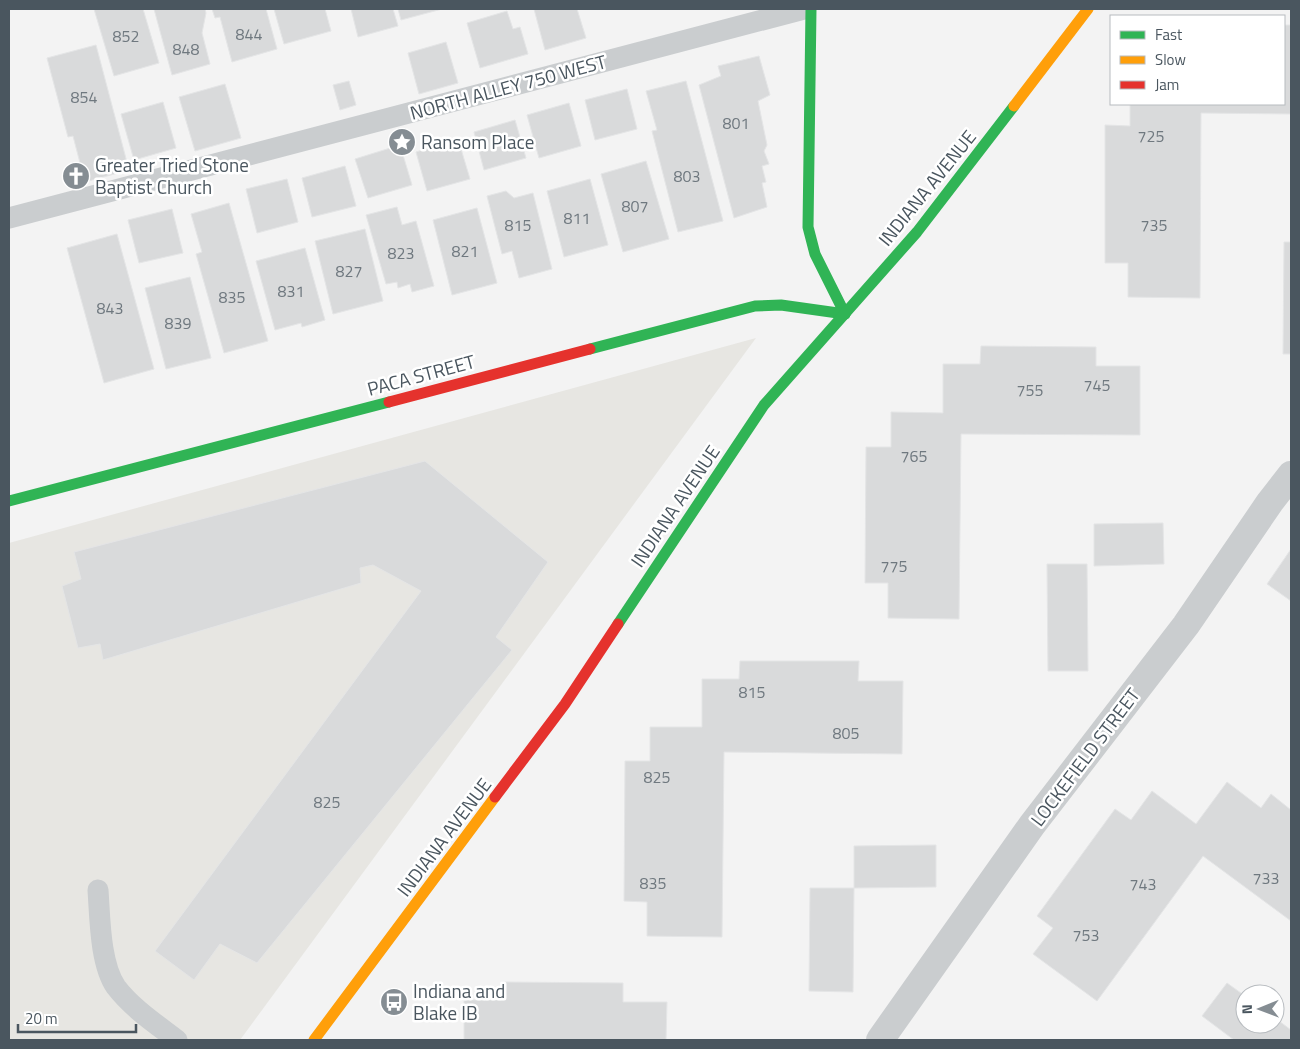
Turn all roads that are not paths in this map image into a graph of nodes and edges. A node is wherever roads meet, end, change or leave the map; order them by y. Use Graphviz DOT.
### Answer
graph roads {
  1 [pos="804,9"];
  2 [pos="811,9"];
  3 [pos="1088,9"];
  4 [pos="9,218"];
  5 [pos="845,314"];
  6 [pos="1291,475"];
  7 [pos="9,501"];
  8 [pos="98,890"];
  9 [pos="177,1040"];
  10 [pos="314,1040"];
  11 [pos="880,1040"];
  1 -- 4 [label="lane, NORTH ALLEY 750 WEST"];
  2 -- 5 [label="main road"];
  3 -- 5 [label="main road, INDIANA AVENUE"];
  5 -- 7 [label="main road, PACA STREET"];
  5 -- 10 [label="main road, INDIANA AVENUE"];
  6 -- 11 [label="street, LOCKEFIELD STREET"];
  8 -- 9 [label="lane"];
}
